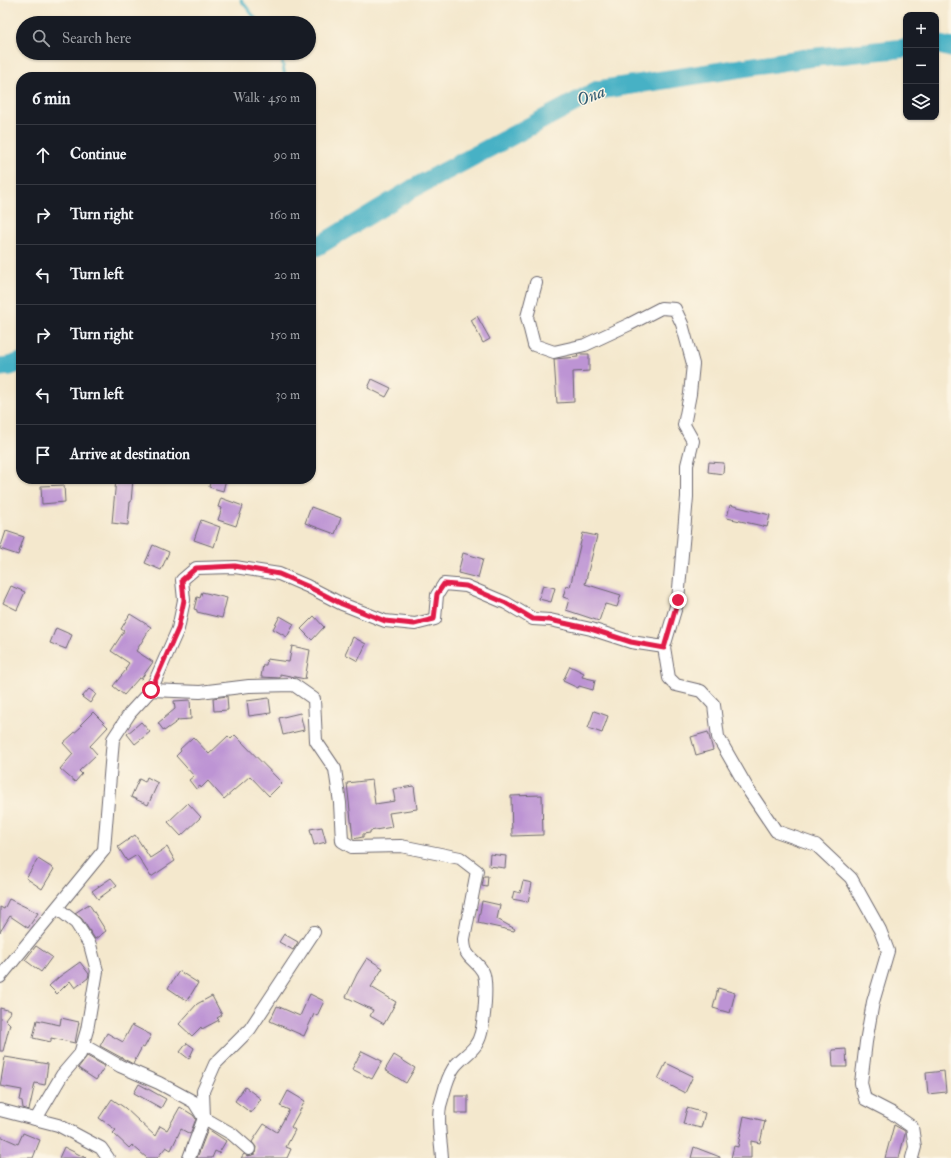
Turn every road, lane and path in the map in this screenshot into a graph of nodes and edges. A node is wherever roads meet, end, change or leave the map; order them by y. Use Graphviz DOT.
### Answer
graph roads {
  1 [pos="536,283"];
  2 [pos="664,648"];
  3 [pos="151,690"];
  4 [pos="57,908"];
  5 [pos="314,932"];
  6 [pos="0,978"];
  7 [pos="83,1045"];
  8 [pos="0,1110"];
  9 [pos="204,1118"];
  10 [pos="36,1119"];
  11 [pos="249,1149"];
  12 [pos="108,1158"];
  13 [pos="189,1158"];
  14 [pos="442,1158"];
  15 [pos="912,1158"];
  1 -- 2 [label="street"];
  2 -- 3 [label="street"];
  2 -- 15 [label="street"];
  3 -- 4 [label="street"];
  3 -- 14 [label="street"];
  4 -- 6 [label="street"];
  4 -- 7 [label="street"];
  5 -- 9 [label="street"];
  7 -- 9 [label="street"];
  7 -- 10 [label="street"];
  8 -- 10 [label="street"];
  9 -- 11 [label="street"];
  9 -- 13 [label="street"];
  10 -- 12 [label="street"];
}
